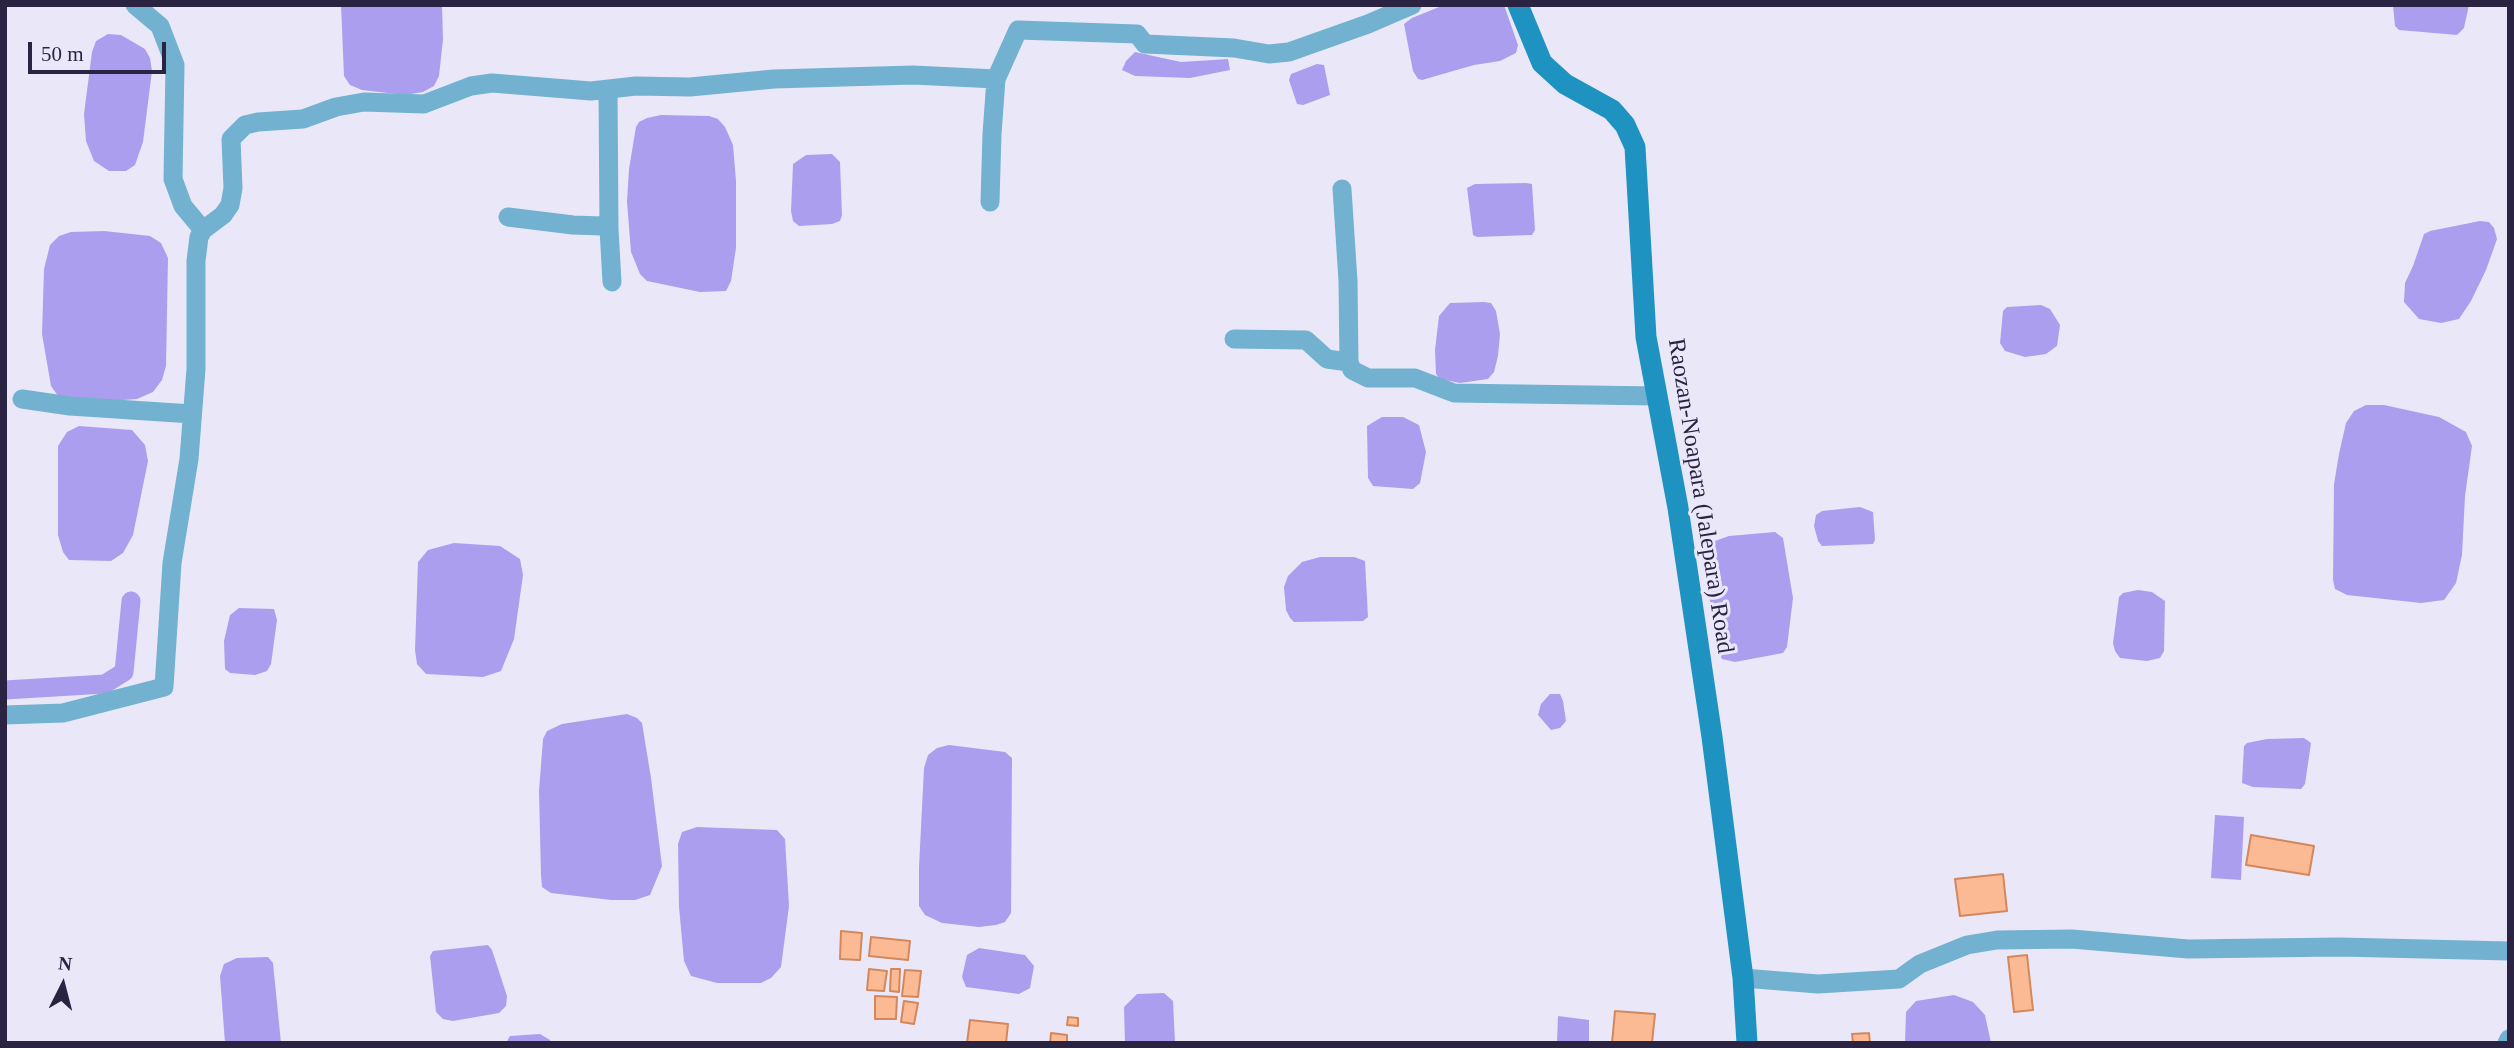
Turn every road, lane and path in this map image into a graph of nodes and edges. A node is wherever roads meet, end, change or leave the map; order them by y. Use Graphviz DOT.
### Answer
graph roads {
  1 [pos="135,5"];
  2 [pos="1412,5"];
  3 [pos="1518,5"];
  4 [pos="996,79"];
  5 [pos="608,89"];
  6 [pos="1342,189"];
  7 [pos="990,202"];
  8 [pos="508,217"];
  9 [pos="609,221"];
  10 [pos="203,230"];
  11 [pos="612,282"];
  12 [pos="1234,339"];
  13 [pos="1349,362"];
  14 [pos="1657,396"];
  15 [pos="22,399"];
  16 [pos="192,414"];
  17 [pos="5,715"];
  18 [pos="2509,951"];
  19 [pos="1743,978"];
  20 [pos="1747,1043"];
  1 -- 10 [label="street"];
  2 -- 4 [label="street"];
  3 -- 14 [label="main road, Raozan-Noapara (Jalepara) Road"];
  4 -- 5 [label="street"];
  4 -- 7 [label="street"];
  5 -- 9 [label="street"];
  5 -- 10 [label="street"];
  6 -- 13 [label="street"];
  8 -- 9 [label="street"];
  9 -- 11 [label="street"];
  10 -- 16 [label="street"];
  12 -- 13 [label="street"];
  13 -- 14 [label="street"];
  14 -- 19 [label="main road, Raozan-Noapara (Jalepara) Road"];
  15 -- 16 [label="street"];
  16 -- 17 [label="street"];
  18 -- 19 [label="street"];
  19 -- 20 [label="main road, Raozan-Noapara (Jalepara) Road"];
}
